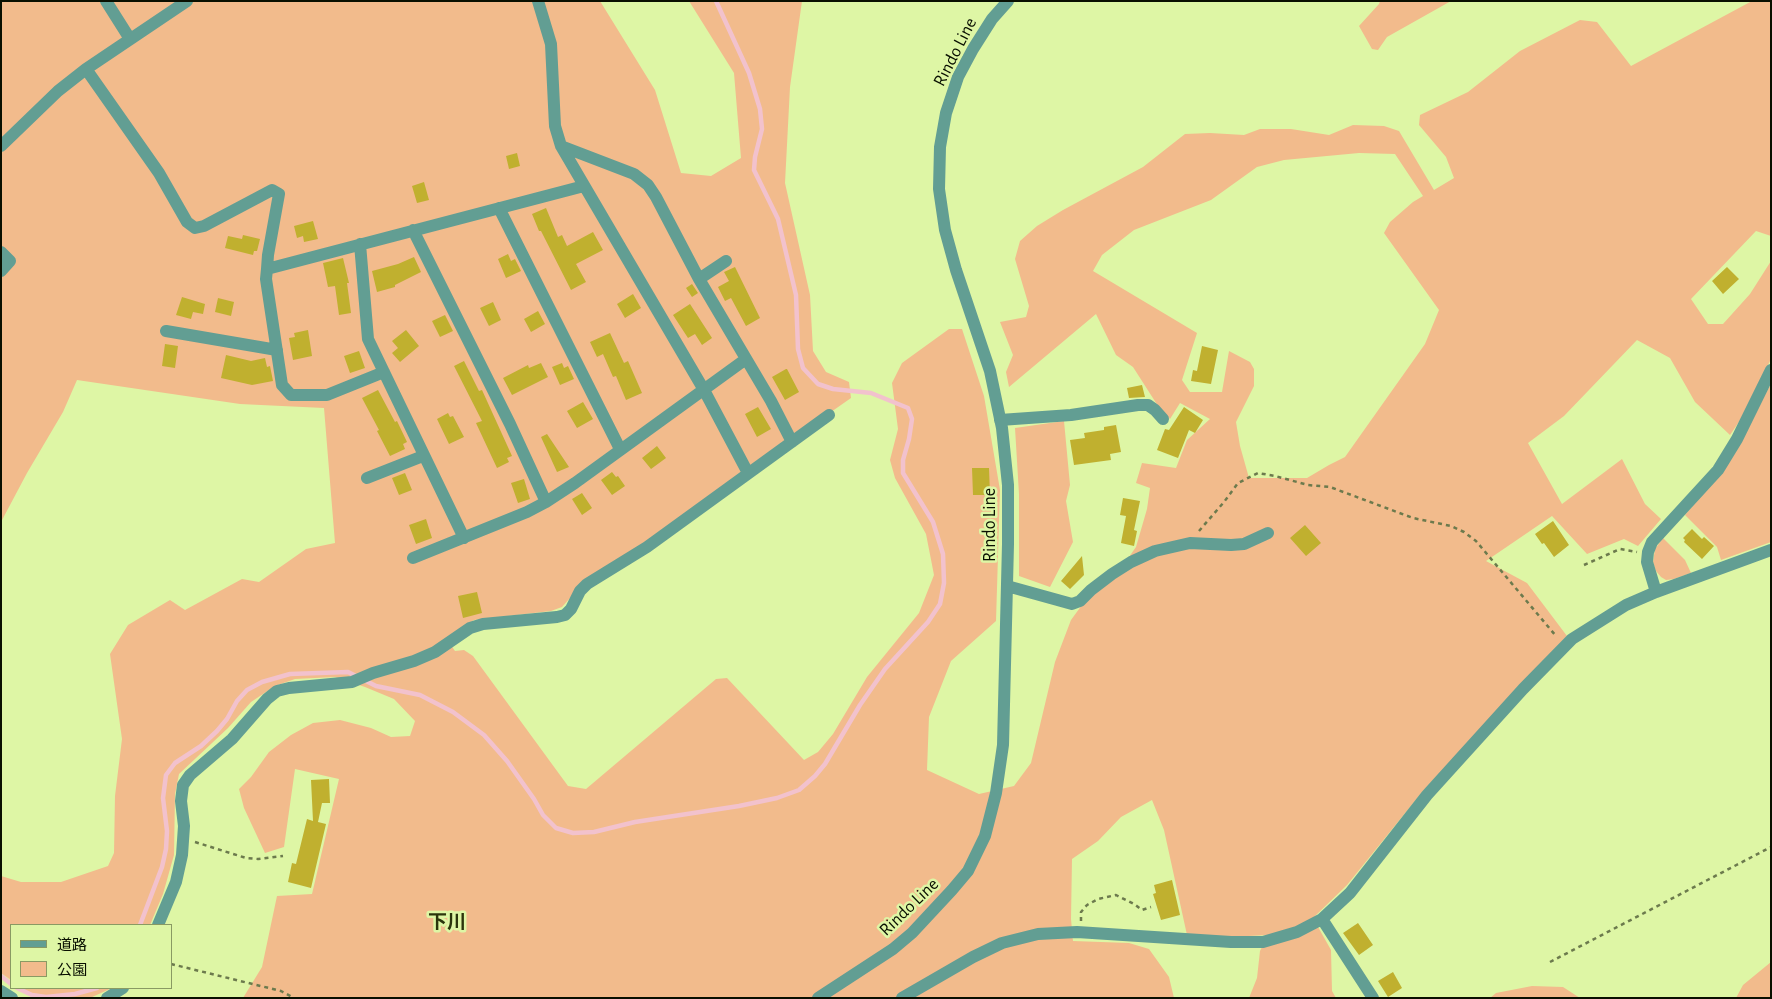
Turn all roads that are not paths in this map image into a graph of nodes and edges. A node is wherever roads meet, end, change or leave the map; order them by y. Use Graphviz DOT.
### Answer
graph roads {
  1 [pos="106,1"];
  2 [pos="187,1"];
  3 [pos="538,1"];
  4 [pos="1008,1"];
  5 [pos="130,39"];
  6 [pos="86,69"];
  7 [pos="1,146"];
  8 [pos="560,146"];
  9 [pos="584,186"];
  10 [pos="499,208"];
  11 [pos="413,230"];
  12 [pos="360,244"];
  13 [pos="1,252"];
  14 [pos="726,260"];
  15 [pos="267,269"];
  16 [pos="1,271"];
  17 [pos="699,278"];
  18 [pos="166,331"];
  19 [pos="276,350"];
  20 [pos="746,359"];
  21 [pos="1771,370"];
  22 [pos="384,372"];
  23 [pos="704,390"];
  24 [pos="829,415"];
  25 [pos="1163,419"];
  26 [pos="1000,420"];
  27 [pos="792,442"];
  28 [pos="620,449"];
  29 [pos="423,456"];
  30 [pos="748,473"];
  31 [pos="367,478"];
  32 [pos="546,502"];
  33 [pos="1268,533"];
  34 [pos="464,538"];
  35 [pos="1771,550"];
  36 [pos="413,558"];
  37 [pos="1007,586"];
  38 [pos="1656,592"];
  39 [pos="1322,919"];
  40 [pos="158,924"];
  41 [pos="121,989"];
  42 [pos="1,991"];
  43 [pos="12,998"];
  44 [pos="107,998"];
  45 [pos="818,998"];
  46 [pos="902,998"];
  47 [pos="1373,998"];
  1 -- 5 [label="street"];
  2 -- 5 [label="street"];
  3 -- 8 [label="street"];
  4 -- 26 [label="street, Rindo Line"];
  5 -- 6 [label="street"];
  6 -- 7 [label="street"];
  6 -- 15 [label="street"];
  8 -- 9 [label="street"];
  8 -- 17 [label="street"];
  9 -- 10 [label="street"];
  9 -- 23 [label="street"];
  10 -- 11 [label="street"];
  10 -- 28 [label="street"];
  11 -- 12 [label="street"];
  11 -- 32 [label="street"];
  12 -- 15 [label="street"];
  12 -- 22 [label="street"];
  13 -- 16 [label="street"];
  14 -- 17 [label="street"];
  15 -- 19 [label="street"];
  17 -- 20 [label="street"];
  18 -- 19 [label="street"];
  19 -- 22 [label="street"];
  20 -- 23 [label="street"];
  20 -- 27 [label="street"];
  21 -- 38 [label="street"];
  22 -- 29 [label="street"];
  23 -- 28 [label="street"];
  23 -- 30 [label="street"];
  24 -- 27 [label="street"];
  25 -- 26 [label="street"];
  26 -- 37 [label="street, Rindo Line"];
  27 -- 30 [label="street"];
  28 -- 32 [label="street"];
  29 -- 31 [label="street"];
  29 -- 34 [label="street"];
  30 -- 40 [label="street"];
  32 -- 34 [label="street"];
  33 -- 37 [label="street"];
  34 -- 36 [label="street"];
  35 -- 38 [label="street"];
  37 -- 45 [label="street, Rindo Line"];
  38 -- 39 [label="street"];
  39 -- 46 [label="street"];
  39 -- 47 [label="street"];
  41 -- 44 [label="street"];
  42 -- 43 [label="street"];
}
